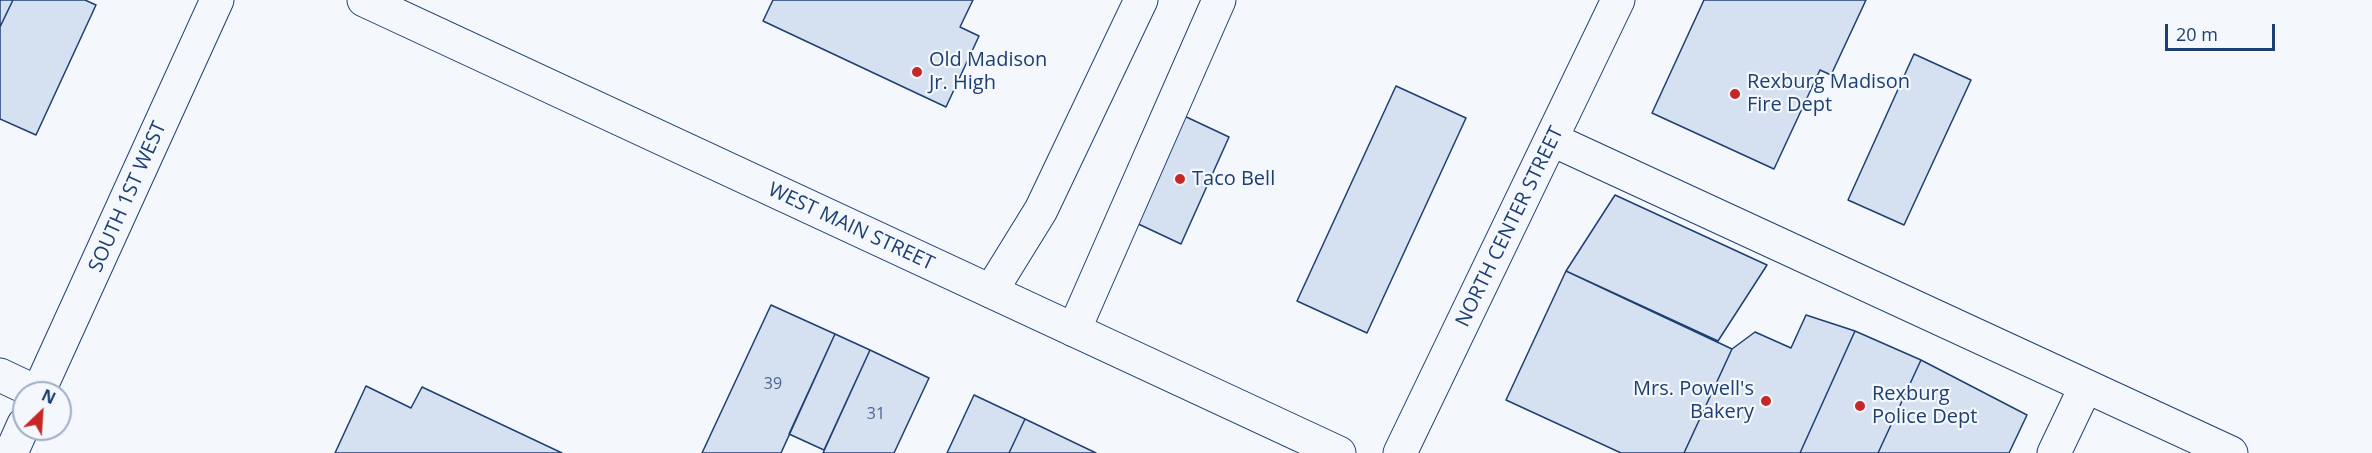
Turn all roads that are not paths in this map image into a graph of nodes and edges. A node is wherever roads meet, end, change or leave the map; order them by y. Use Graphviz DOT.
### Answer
graph roads {
  1 [pos="217,0"];
  2 [pos="364,0"];
  3 [pos="1141,0"];
  4 [pos="1219,0"];
  5 [pos="1618,0"];
  6 [pos="1553,140"];
  7 [pos="991,291"];
  8 [pos="1074,330"];
  9 [pos="43,381"];
  10 [pos="2086,386"];
  11 [pos="1339,453"];
  12 [pos="1400,453"];
  13 [pos="2054,453"];
  14 [pos="2231,453"];
  1 -- 9 [label="main road, SOUTH 1ST WEST"];
  2 -- 7 [label="main road, WEST MAIN STREET"];
  3 -- 7 [label="main road"];
  4 -- 8 [label="main road"];
  5 -- 6 [label="main road, NORTH CENTER STREET"];
  6 -- 10 [label="main road"];
  6 -- 12 [label="main road, NORTH CENTER STREET"];
  7 -- 8 [label="main road, WEST MAIN STREET"];
  8 -- 11 [label="main road, WEST MAIN STREET"];
  10 -- 13 [label="main road"];
  10 -- 14 [label="main road"];
}
